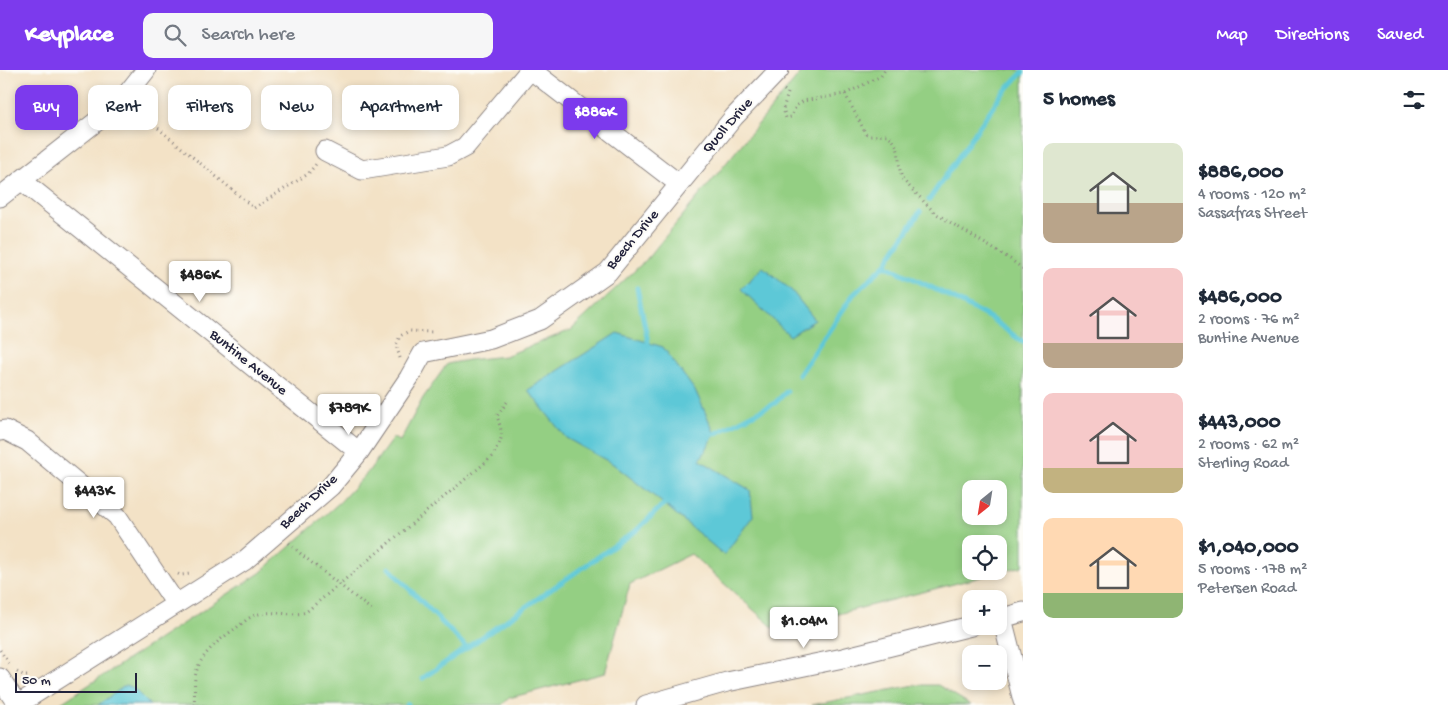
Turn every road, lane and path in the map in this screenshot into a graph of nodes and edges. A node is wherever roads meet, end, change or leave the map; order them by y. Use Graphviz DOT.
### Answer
graph roads {
  1 [pos="146,70"];
  2 [pos="530,70"];
  3 [pos="779,70"];
  4 [pos="886,70"];
  5 [pos="134,85"];
  6 [pos="845,94"];
  7 [pos="791,117"];
  8 [pos="88,128"];
  9 [pos="158,128"];
  10 [pos="325,150"];
  11 [pos="21,180"];
  12 [pos="679,184"];
  13 [pos="0,197"];
  14 [pos="1023,269"];
  15 [pos="436,332"];
  16 [pos="399,362"];
  17 [pos="507,402"];
  18 [pos="0,431"];
  19 [pos="358,452"];
  20 [pos="277,532"];
  21 [pos="197,573"];
  22 [pos="156,576"];
  23 [pos="339,584"];
  24 [pos="176,604"];
  25 [pos="373,611"];
  26 [pos="1023,612"];
  27 [pos="1007,616"];
  28 [pos="962,628"];
  29 [pos="1005,635"];
  30 [pos="0,650"];
  31 [pos="8,671"];
  32 [pos="36,676"];
  33 [pos="1023,701"];
  34 [pos="17,705"];
  35 [pos="194,705"];
  36 [pos="646,705"];
  1 -- 5 [label="street"];
  2 -- 10 [label="street"];
  2 -- 12 [label="street"];
  3 -- 12 [label="street, Quoll Drive"];
  4 -- 6 [label="path"];
  6 -- 7 [label="path"];
  6 -- 14 [label="path"];
  8 -- 11 [label="street"];
  9 -- 10 [label="path"];
  11 -- 13 [label="street"];
  11 -- 19 [label="street, Buntine Avenue"];
  12 -- 19 [label="street, Beech Drive"];
  15 -- 16 [label="path"];
  17 -- 23 [label="path"];
  18 -- 22 [label="street"];
  19 -- 20 [label="street, Beech Drive"];
  20 -- 23 [label="path"];
  20 -- 24 [label="street, Beech Drive"];
  21 -- 22 [label="path"];
  22 -- 24 [label="street"];
  23 -- 25 [label="path"];
  23 -- 35 [label="path"];
  24 -- 34 [label="street, Beech Drive"];
  26 -- 27 [label="street"];
  28 -- 36 [label="street"];
  29 -- 33 [label="street"];
  30 -- 31 [label="path"];
  31 -- 32 [label="path"];
  31 -- 34 [label="street"];
}
